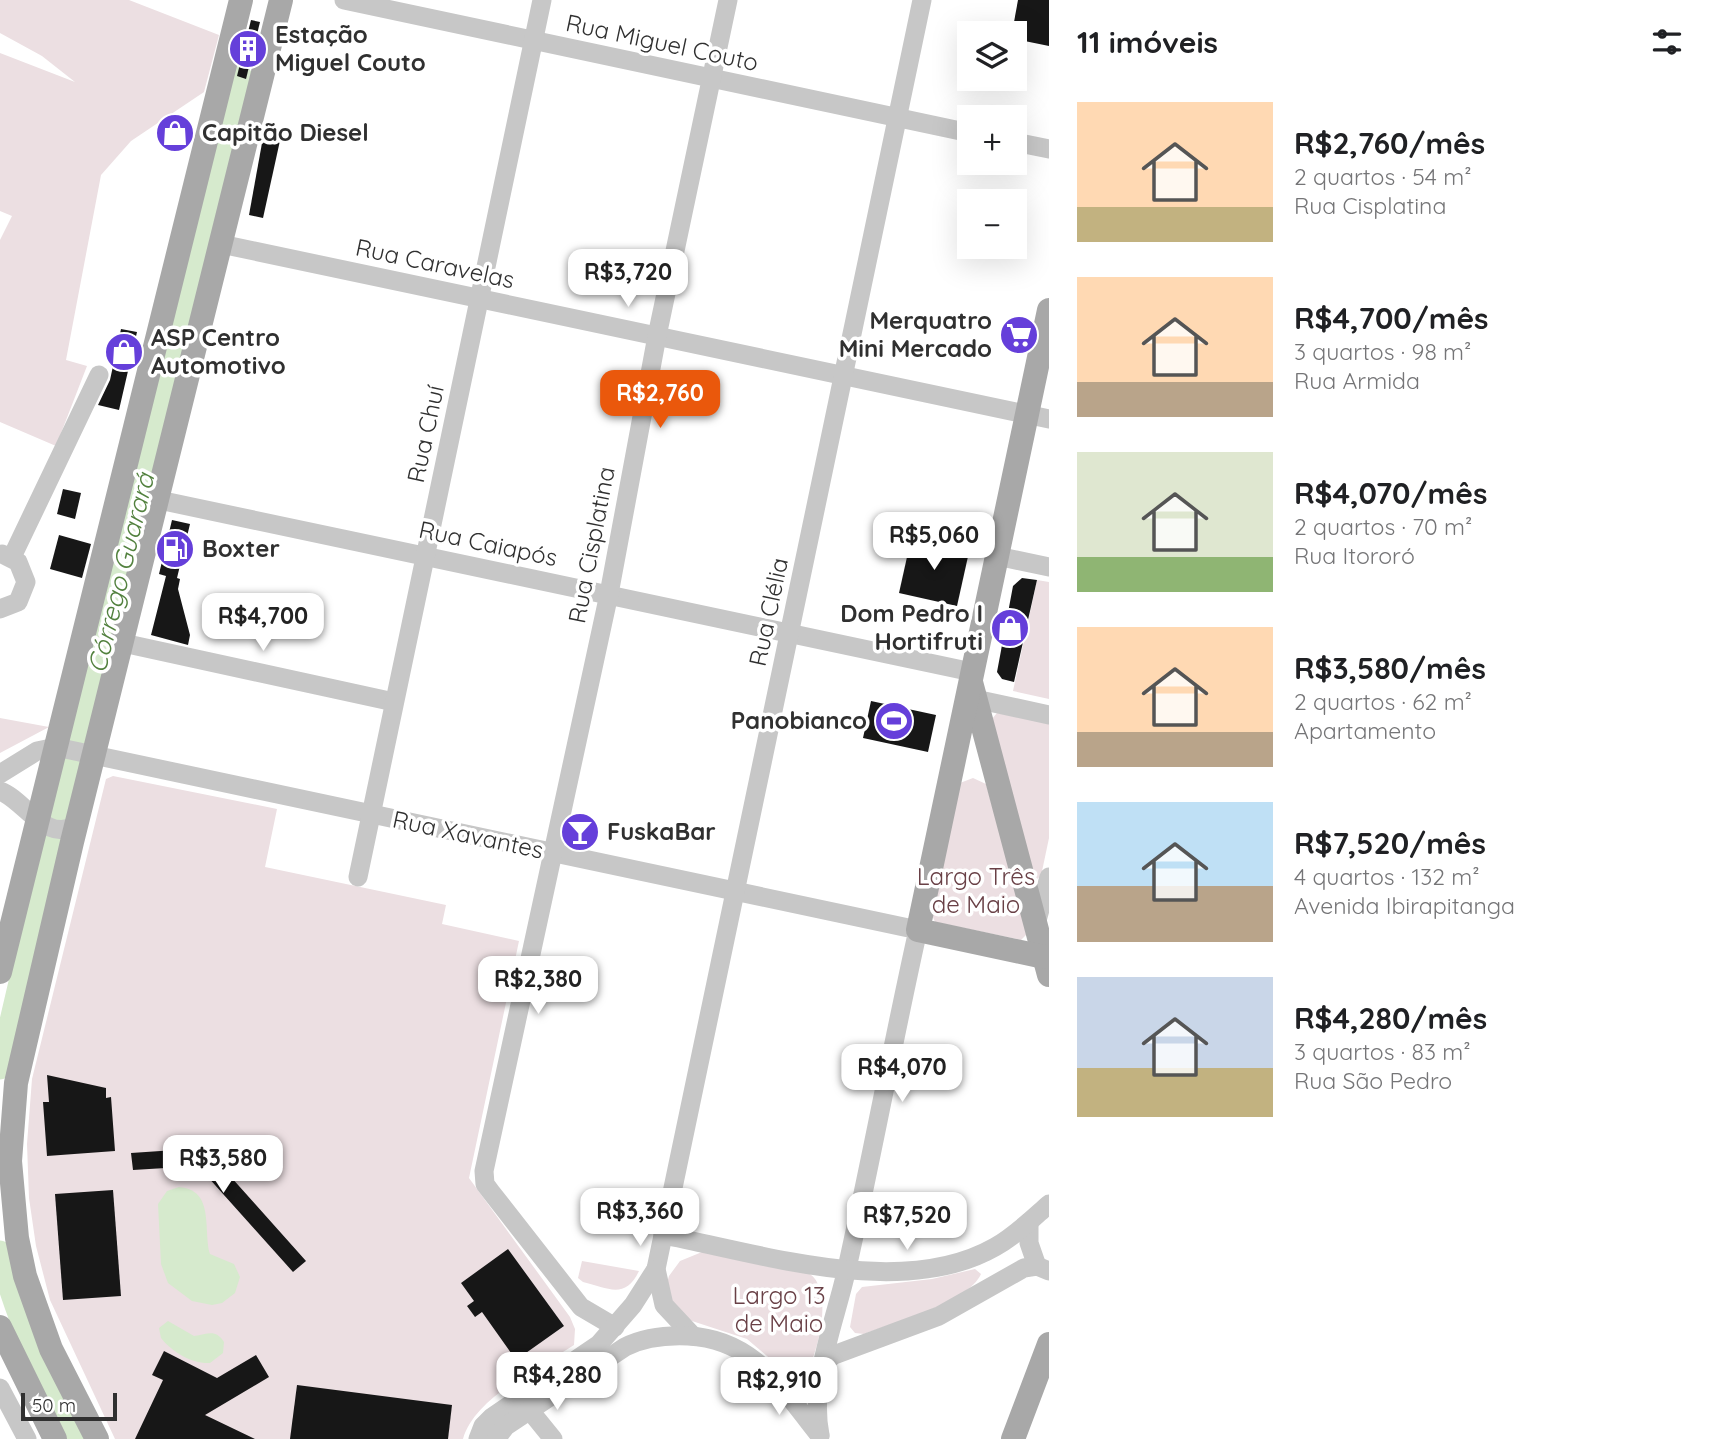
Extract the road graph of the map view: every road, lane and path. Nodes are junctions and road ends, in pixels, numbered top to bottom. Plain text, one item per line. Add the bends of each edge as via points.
1 (241, 0) edge
2 (281, 0) edge
3 (344, 0) edge
4 (542, 0) edge
5 (727, 0) edge
6 (922, 0) edge
7 (534, 41) junction
8 (711, 78) junction
9 (898, 117) junction
10 (957, 130) edge
11 (1027, 144) edge
12 (1049, 149) edge
13 (221, 244) junction
14 (479, 298) junction
15 (1049, 310) edge
16 (657, 336) junction
17 (99, 375) dead end
18 (843, 375) junction
19 (1038, 416) edge
20 (159, 500) junction
21 (6, 556) edge
22 (425, 556) junction
23 (997, 556) junction
24 (1049, 567) edge
25 (609, 594) junction
26 (0, 609) edge
27 (789, 633) junction
28 (123, 643) junction
29 (971, 688) junction
30 (394, 702) junction
31 (1049, 715) edge
32 (75, 751) junction
33 (26, 757) junction
34 (0, 774) edge
35 (997, 778) junction
36 (949, 779) junction
37 (7, 795) edge
38 (371, 814) junction
39 (55, 825) junction
40 (553, 853) junction
41 (358, 877) dead end
42 (1049, 877) edge
43 (735, 891) junction
44 (1036, 924) junction
45 (918, 930) junction
46 (1047, 963) edge
47 (0, 972) edge
48 (1049, 1204) edge
49 (1029, 1222) junction
50 (663, 1234) junction
51 (969, 1259) junction
52 (1043, 1268) edge
53 (656, 1269) junction
54 (847, 1270) junction
55 (978, 1296) junction
56 (615, 1327) junction
57 (0, 1331) edge
58 (694, 1336) junction
59 (1049, 1344) edge
60 (824, 1362) junction
61 (769, 1374) junction
62 (0, 1388) edge
63 (525, 1404) junction
64 (821, 1437) edge
65 (27, 1439) edge
66 (55, 1439) edge
67 (97, 1439) edge
68 (478, 1439) edge
69 (496, 1439) edge
70 (553, 1439) edge
71 (1013, 1439) edge

1 - 32 main road
2 - 13 main road
3 - 7 street, Rua Miguel Couto
4 - 7 street, Rua Chuí
5 - 8 street, Rua Cisplatina
6 - 9 street, Rua Clélia
7 - 8 street, Rua Miguel Couto
7 - 14 street, Rua Chuí
8 - 9 street, Rua Miguel Couto
8 - 16 street, Rua Cisplatina
9 - 10 street, Rua Miguel Couto
9 - 18 street, Rua Clélia
11 - 12 street
13 - 14 street, Rua Caravelas
13 - 20 main road
14 - 16 street, Rua Caravelas
14 - 22 street, Rua Chuí
15 - 19 main road
16 - 18 street, Rua Caravelas
16 - 25 street, Rua Cisplatina
17 - 21 street via 65,451
18 - 19 street, Rua Caravelas
18 - 27 street, Rua Clélia
19 - 23 main road
20 - 22 street, Rua Caiapós
20 - 28 main road
21 - 26 street via 23,568 26,589 18,602
22 - 25 street, Rua Caiapós
22 - 30 street, Rua Chuí
23 - 24 street
23 - 29 main road
25 - 27 street, Rua Caiapós
25 - 40 street, Rua Cisplatina
27 - 29 street, Rua Caiapós
27 - 43 street, Rua Clélia
28 - 30 street
28 - 32 main road
29 - 31 street, Rua Caiapós
29 - 35 main road
29 - 36 main road
30 - 38 street, Rua Chuí
32 - 33 street
32 - 38 street, Rua Xavantes
32 - 39 main road
32 - 39 main road
33 - 34 street
33 - 37 street
35 - 36 main road via 968,771
35 - 44 main road
36 - 45 main road
37 - 39 street
38 - 40 street, Rua Xavantes
38 - 41 street, Rua Chuí
39 - 47 main road
39 - 67 main road via 10,1161 17,1238 37,1313
40 - 43 street, Rua Xavantes
40 - 56 street, Rua Cisplatina via 484,1178 581,1307
42 - 44 street
43 - 45 street, Rua Xavantes
43 - 50 street, Rua Clélia
44 - 46 main road
45 - 46 main road, Rua Xavantes
45 - 54 street
48 - 49 street
49 - 51 street via 996,1247
49 - 52 street via 1029,1243
50 - 53 street
50 - 54 street
51 - 54 street via 892,1274
51 - 55 street via 986,1270
52 - 55 street via 1024,1268
53 - 56 street
53 - 58 street via 664,1305
54 - 60 street
55 - 60 street
56 - 63 street
57 - 66 main road
58 - 61 street via 740,1348
58 - 63 street via 656,1336 634,1342
59 - 71 main road
60 - 61 street via 799,1380
60 - 64 street via 817,1415
61 - 64 street
62 - 65 street
63 - 68 street via 486,1421
63 - 69 street
63 - 70 street

